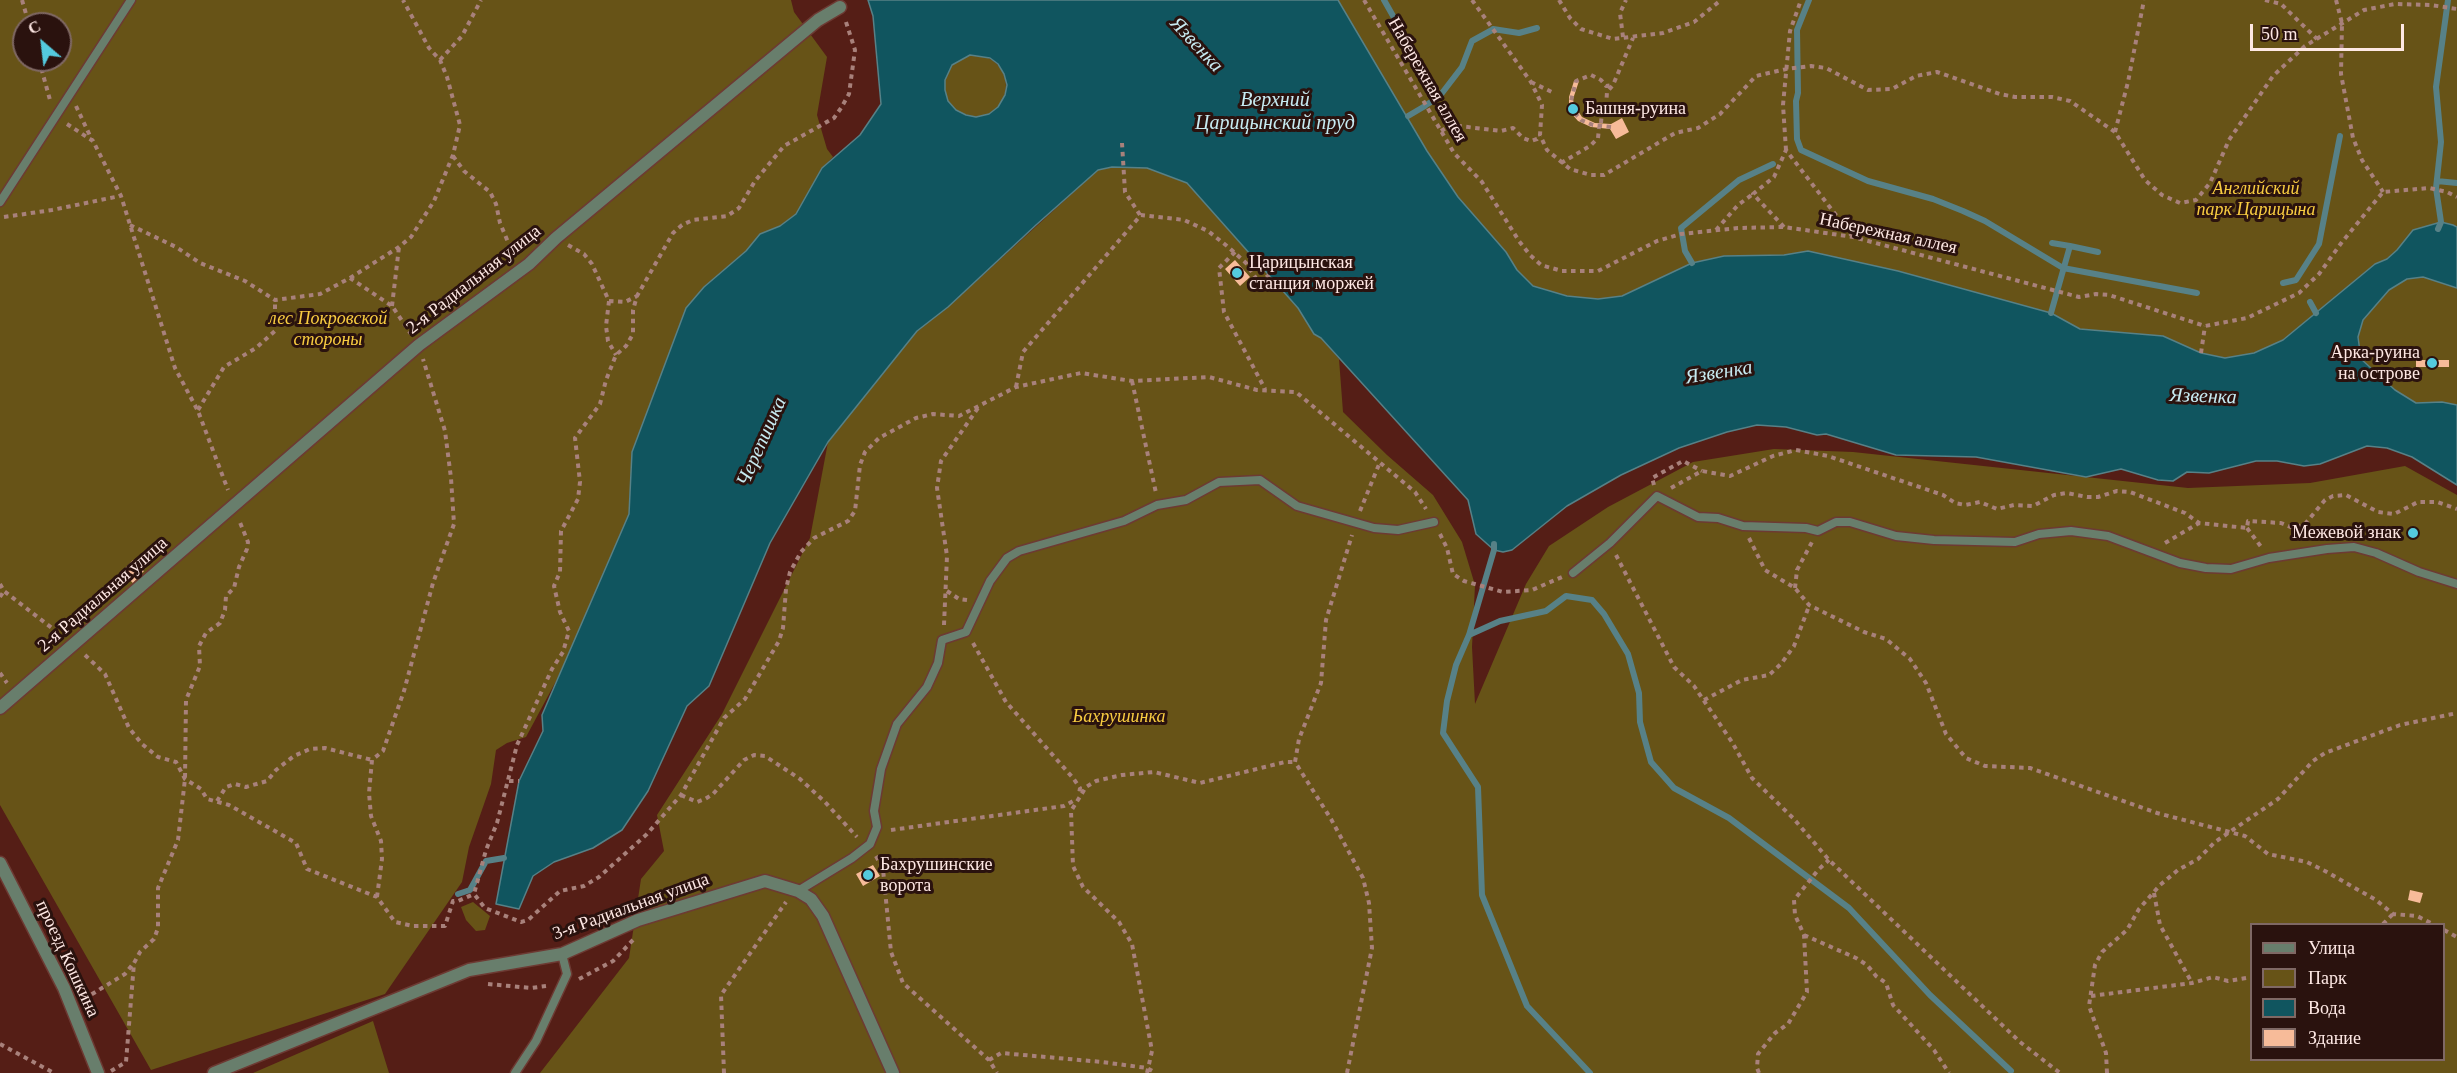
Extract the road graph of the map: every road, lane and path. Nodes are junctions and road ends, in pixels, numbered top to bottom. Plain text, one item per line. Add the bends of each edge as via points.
1 (131, 0) edge
2 (403, 0) edge
3 (481, 0) edge
4 (1364, 0) edge
5 (1472, 0) edge
6 (1559, 0) edge
7 (1626, 0) edge
8 (1721, 0) edge
9 (1801, 0) edge
10 (2144, 0) edge
11 (2265, 0) edge
12 (2336, 0) edge
13 (840, 7) joint
14 (2456, 9) edge
15 (2342, 23) junction
16 (1623, 37) junction
17 (1633, 38) junction
18 (2317, 39) junction
19 (440, 60) junction
20 (1786, 69) junction
21 (42, 72) edge
22 (1531, 82) junction
23 (1613, 85) junction
24 (1554, 93) dead end
25 (71, 95) junction
26 (55, 117) junction
27 (1611, 127) dead end
28 (1441, 131) junction
29 (2115, 132) junction
30 (1540, 135) junction
31 (93, 141) junction
32 (1122, 143) dead end
33 (1786, 150) junction
34 (453, 155) junction
35 (1560, 163) junction
36 (2383, 192) junction
37 (1753, 194) junction
38 (121, 196) junction
39 (2457, 197) edge
40 (0, 202) edge
41 (1141, 215) junction
42 (0, 217) edge
43 (129, 225) junction
44 (1784, 227) junction
45 (1716, 230) junction
46 (1853, 237) junction
47 (556, 238) junction
48 (399, 248) junction
49 (1235, 252) junction
50 (529, 264) junction
51 (1269, 274) dead end
52 (350, 278) junction
53 (637, 296) junction
54 (275, 300) junction
55 (609, 301) junction
56 (392, 306) junction
57 (2205, 326) junction
58 (419, 345) junction
59 (2201, 353) dead end
60 (616, 355) junction
61 (1132, 381) junction
62 (1016, 387) junction
63 (1265, 390) dead end
64 (979, 408) junction
65 (198, 411) junction
66 (1380, 462) junction
67 (1702, 471) junction
68 (1657, 496) junction
69 (234, 506) junction
70 (1157, 506) junction
71 (2457, 509) edge
72 (1434, 522) junction
73 (1355, 523) junction
74 (2199, 523) junction
75 (1743, 526) junction
76 (2247, 528) junction
77 (1610, 543) junction
78 (1811, 543) dead end
79 (2151, 551) junction
80 (2269, 558) junction
81 (1573, 573) joint
82 (0, 584) edge
83 (2457, 584) edge
84 (1795, 588) junction
85 (947, 590) junction
86 (2, 591) edge
87 (0, 597) edge
88 (981, 601) junction
89 (1809, 605) junction
90 (966, 632) junction
91 (942, 640) junction
92 (72, 644) junction
93 (1704, 700) junction
94 (0, 708) edge
95 (2457, 713) edge
96 (372, 760) junction
97 (1295, 762) junction
98 (185, 779) junction
99 (519, 781) dead end
100 (509, 782) junction
101 (681, 795) junction
102 (1078, 798) junction
103 (217, 801) junction
104 (2231, 832) junction
105 (870, 844) junction
106 (1829, 860) junction
107 (0, 863) edge
108 (2153, 892) junction
109 (474, 894) junction
110 (794, 894) junction
111 (377, 897) junction
112 (2393, 914) junction
113 (2384, 923) edge
114 (2431, 923) edge
115 (1804, 935) junction
116 (635, 939) dead end
117 (562, 954) junction
118 (134, 963) junction
119 (2250, 977) edge
120 (2192, 983) junction
121 (482, 984) dead end
122 (562, 984) junction
123 (2091, 996) junction
124 (71, 1007) junction
125 (0, 1044) edge
126 (989, 1060) junction
127 (1147, 1071) edge
128 (54, 1073) edge
129 (98, 1073) edge
130 (107, 1073) edge
131 (214, 1073) edge
132 (515, 1073) edge
133 (724, 1073) edge
134 (893, 1073) edge
135 (998, 1073) edge
136 (1156, 1073) edge
137 (1347, 1073) edge
138 (1759, 1073) edge
139 (1949, 1073) edge
140 (2060, 1073) edge
141 (2107, 1073) edge

1 - 25 lane
2 - 19 path via 429,48
3 - 19 path via 462,36
4 - 28 path, Набережная аллея
5 - 22 path
6 - 16 path via 1581,29 1613,39
7 - 16 path via 1620,13
8 - 17 path via 1694,22
9 - 20 path via 1790,31
10 - 29 path
11 - 18 path via 2281,3
12 - 15 path
13 - 47 street, 2-я Радиальная улица via 818,20
13 - 53 path via 855,50 849,94 834,118 784,146 739,208 726,216 693,220 673,233
14 - 15 path via 2395,4 2364,10
15 - 18 path
15 - 36 path via 2341,74 2353,138
16 - 17 path
17 - 23 path
18 - 29 path via 2273,76 2229,140 2210,183 2196,200 2180,203 2162,195 2145,180
19 - 34 path via 460,124
20 - 29 path via 1826,68 1868,90 1892,89 1916,76 1936,72 2000,94 2070,101
20 - 33 path
20 - 35 path via 1756,76 1720,114 1698,128 1675,134 1604,176
21 - 26 path
22 - 24 path
22 - 30 path via 1542,105
23 - 27 path via 1606,86 1591,75 1585,77 1576,81 1571,101 1581,120
23 - 35 path via 1607,92 1598,138
25 - 26 lane
25 - 31 path
26 - 31 path
26 - 40 lane
28 - 30 path via 1451,125 1501,131 1513,128 1531,141
28 - 45 path, Набережная аллея via 1454,153 1482,182 1519,241 1541,265 1562,271 1598,271 1657,241
30 - 35 path via 1547,150
31 - 38 path
32 - 41 path via 1125,192
33 - 37 path via 1774,177
33 - 46 path
34 - 48 path via 434,201 411,237
34 - 50 path via 464,171 490,192 508,242
36 - 39 path via 2430,188
36 - 57 path, Набережная аллея via 2300,293 2247,318
37 - 44 path
37 - 45 path
38 - 42 path
38 - 43 path
41 - 49 path via 1184,220 1208,231
41 - 62 path via 1023,352
43 - 54 path via 200,263 245,281
43 - 65 path via 175,368
44 - 45 path, Набережная аллея
44 - 46 path, Набережная аллея
46 - 57 path, Набережная аллея via 2079,297 2109,295
47 - 50 street, 2-я Радиальная улица
47 - 55 path via 584,254
48 - 52 path
48 - 56 path
49 - 51 path via 1259,283
49 - 63 path via 1219,268 1224,312
50 - 58 street, 2-я Радиальная улица
52 - 54 path via 320,294
52 - 56 path
53 - 55 path via 625,302
53 - 60 path via 633,334
54 - 65 path via 275,331 224,367
55 - 60 path via 606,326
56 - 58 path
57 - 59 path
58 - 69 street, 2-я Радиальная улица
58 - 96 path via 445,431 454,524 397,711 383,751
60 - 100 path via 600,404 575,438 578,499 561,531 560,572 554,586 569,631 563,652 517,745
61 - 62 path via 1081,374
61 - 66 path via 1209,377 1257,390 1296,392
61 - 70 path
62 - 64 path
64 - 85 path via 941,461 937,488 947,556
64 - 101 path via 959,416 933,414 916,418 879,438 865,452 855,511 848,521 814,538 801,552 786,589 779,641 745,699 724,718
65 - 69 path
66 - 72 path via 1415,492
66 - 73 path
67 - 68 path
67 - 68 path via 1683,461 1660,472 1652,478
67 - 74 path via 1730,476 1796,450 1828,456 1965,505 1980,502 1997,509 2033,506 2055,495 2098,497 2117,491 2130,492 2185,513
68 - 75 lane via 1698,517
68 - 77 lane
69 - 92 street, 2-я Радиальная улица
69 - 98 path via 247,549 234,588 226,596 220,623 206,633 199,646 200,666 186,700
70 - 73 lane via 1186,500 1219,482 1260,480 1297,506
70 - 88 lane via 1125,521 1019,551 995,572
71 - 76 path via 2438,502 2418,502 2394,514 2378,512 2346,495 2333,496 2306,524 2293,528 2281,523 2248,521
72 - 73 lane via 1398,530
72 - 81 path via 1454,573 1464,581 1503,592 1532,591
73 - 97 path via 1326,620 1321,683 1299,740
74 - 76 path
74 - 79 path
75 - 79 lane via 1818,531 1836,522 1850,522 1896,536 2015,542 2039,534 2071,531 2108,536
75 - 84 path via 1765,570
76 - 80 path
77 - 81 lane
77 - 93 path via 1674,667
78 - 84 path via 1797,570
79 - 80 lane via 2206,568 2231,569
80 - 83 lane via 2354,547
82 - 86 path
84 - 89 path
85 - 88 path via 959,599
85 - 91 path
86 - 87 path
86 - 92 path
88 - 90 lane
89 - 93 path via 1794,646 1769,675 1742,680
89 - 104 path via 1886,639 1910,659 1926,683 1946,734 1966,758 1986,766 2031,768 2157,813
90 - 91 lane
90 - 102 path via 1006,702 1080,788
91 - 105 lane via 938,663 927,687 897,724 888,746 874,811 877,827
92 - 94 street, 2-я Радиальная улица
92 - 98 path via 105,674 129,728 142,744 158,757 176,762
93 - 106 path via 1752,778
95 - 104 path via 2400,725 2325,753 2278,799
96 - 103 path via 325,748 310,749 285,763 267,781 226,787
96 - 111 path via 371,816 381,841 382,859
97 - 102 path via 1200,783 1154,772 1122,775 1096,781
97 - 137 path via 1363,878 1368,903 1372,948
98 - 103 path via 201,789 207,799
98 - 118 path via 178,840 158,888 158,928
99 - 100 path
100 - 109 path
101 - 105 path via 697,802 705,799 744,760 754,755 765,756 800,779 854,836
101 - 109 path via 647,834 599,877 560,891 535,915 521,922 485,909
102 - 105 path via 1064,806 887,830
102 - 127 path via 1071,811 1073,866 1083,887 1119,922 1132,944 1152,1051
103 - 111 path via 296,843 308,869
104 - 108 path
104 - 112 path via 2244,836 2268,855 2307,862 2325,871
105 - 110 lane
105 - 126 path via 883,869 891,952 903,983
106 - 115 path via 1794,900 1795,915
106 - 140 path via 2020,1042
107 - 124 street, проезд Кошкина
108 - 120 path via 2160,925
108 - 123 path via 2127,930 2102,952 2095,965
109 - 111 path via 453,901 445,926 395,922
110 - 117 street, 3-я Радиальная улица via 765,881 745,886 638,920
110 - 133 path via 721,995
110 - 134 street, 3-я Радиальная улица via 811,899 823,916
112 - 113 path
112 - 114 path via 2417,916
115 - 138 path via 1807,992 1788,1024 1758,1054
115 - 139 path via 1868,965 1886,983 1893,1005 1934,1050
116 - 122 path via 613,961
117 - 122 lane via 567,974
117 - 131 street, 3-я Радиальная улица via 469,970
118 - 124 path via 125,974
118 - 130 path via 126,1062
119 - 120 path via 2228,981 2213,976
120 - 123 path
121 - 122 path via 531,988
122 - 132 lane via 536,1041
123 - 141 path via 2090,1006 2106,1053
124 - 129 street, проезд Кошкина
125 - 128 path
126 - 127 path via 1001,1053
126 - 135 path
127 - 136 path

